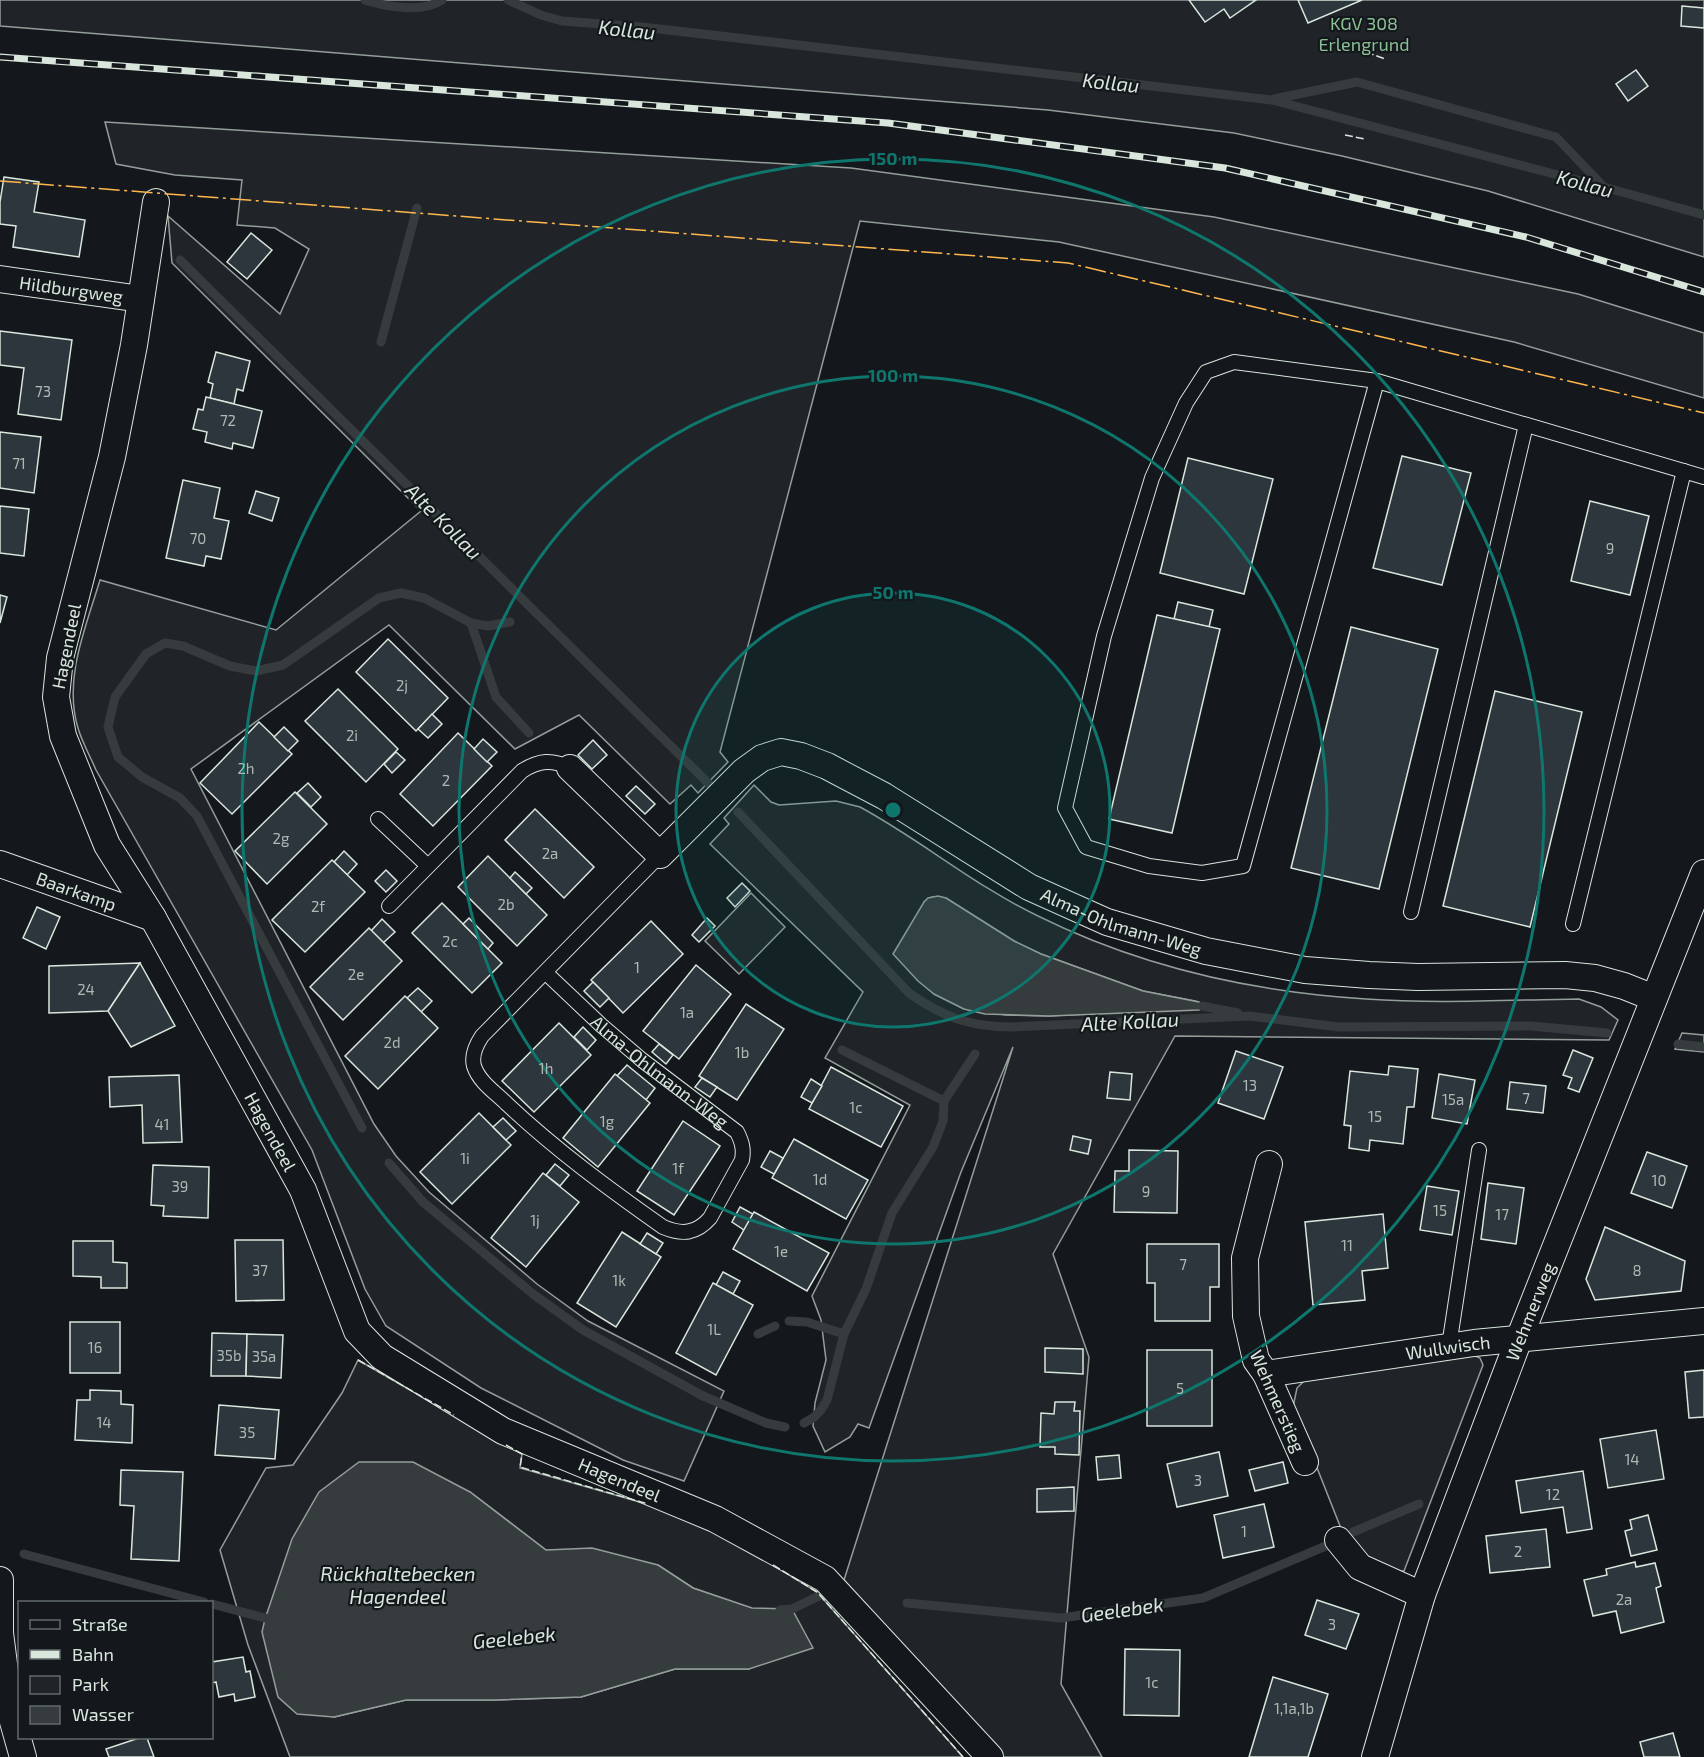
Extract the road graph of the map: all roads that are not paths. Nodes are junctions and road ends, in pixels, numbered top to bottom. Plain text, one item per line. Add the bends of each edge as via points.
1 (156, 202) dead end
2 (0, 279) edge
3 (141, 299) junction
4 (1377, 381) junction
5 (1527, 426) junction
6 (1684, 471) junction
7 (1704, 477) edge
8 (570, 768) joint
9 (378, 819) dead end
10 (660, 855) junction
11 (0, 864) edge
12 (428, 866) junction
13 (1704, 873) edge
14 (389, 906) dead end
15 (1411, 912) dead end
16 (153, 918) junction
17 (1573, 924) dead end
18 (545, 972) junction
19 (1654, 998) junction
20 (1479, 1149) dead end
21 (1269, 1164) dead end
22 (1704, 1322) edge
23 (1519, 1339) junction
24 (1449, 1346) junction
25 (1266, 1374) junction
26 (1305, 1462) dead end
27 (1338, 1540) dead end
28 (0, 1580) edge
29 (1422, 1595) junction
30 (23, 1757) edge
31 (990, 1757) edge
32 (1375, 1757) edge

1 - 3 street, Hagendeel
2 - 3 street, Hildburgweg
3 - 16 street, Hagendeel via 112,458 60,658 56,697 63,736 107,845
4 - 4 lane via 1243,867 1202,873 1149,866 1086,847 1065,808 1070,785 1104,636 1152,478 1186,403 1206,372 1234,362
4 - 5 lane
5 - 6 lane
5 - 15 lane
6 - 7 lane
6 - 17 lane
8 - 10 street
8 - 12 lane via 558,762 533,764
9 - 12 lane
10 - 18 lane, Alma-Ohlmann-Weg
10 - 19 street, Alma-Ohlmann-Weg via 744,771 762,758 781,752 827,766 884,796 1029,887 1107,922 1206,951 1305,970 1369,975 1595,978
11 - 16 street, Baarkamp
12 - 14 lane
13 - 19 street, Wehmerweg
16 - 31 street, Hagendeel via 303,1190 357,1331 382,1357 504,1431 715,1519 825,1579
18 - 18 lane, Alma-Ohlmann-Weg via 482,1036 474,1050 474,1065 481,1079 597,1181 663,1227 686,1233 703,1226 742,1160 744,1151 737,1132 642,1060
19 - 23 street, Wehmerweg
20 - 24 lane
21 - 25 street, Wehmerstieg via 1245,1258 1246,1316 1256,1360
22 - 23 street, Wullwisch
23 - 24 street, Wullwisch
23 - 29 street, Wehmerweg
24 - 25 street, Wullwisch
25 - 26 street, Wehmerstieg
27 - 29 street via 1360,1567
28 - 30 street via 0,1633 10,1712
29 - 32 street, Wehmerweg

